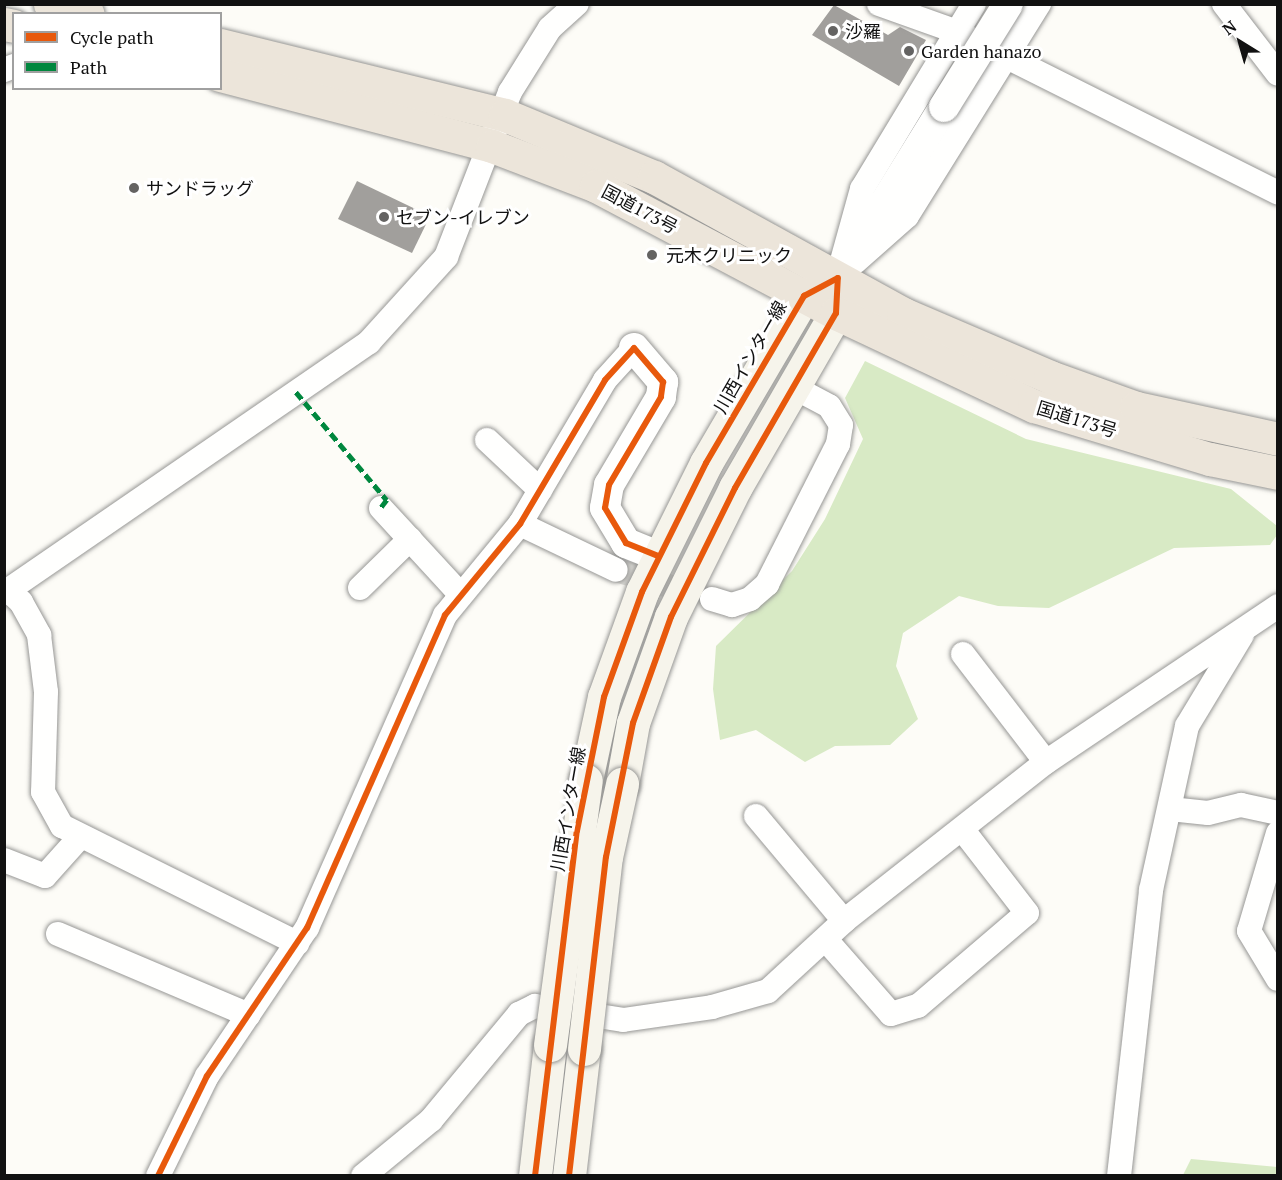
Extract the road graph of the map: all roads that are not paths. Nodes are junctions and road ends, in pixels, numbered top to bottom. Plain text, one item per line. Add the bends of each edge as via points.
1 (577, 4) edge
2 (879, 4) edge
3 (974, 4) edge
4 (1008, 4) edge
5 (1039, 4) edge
6 (1224, 4) edge
7 (955, 31) junction
8 (222, 45) edge
9 (1004, 60) junction
10 (1278, 74) edge
11 (222, 76) edge
12 (505, 115) junction
13 (492, 146) junction
14 (1278, 193) edge
15 (838, 278) junction
16 (804, 296) junction
17 (836, 313) junction
18 (634, 348) joint
19 (794, 387) junction
20 (1278, 439) edge
21 (487, 440) dead end
22 (1278, 472) edge
23 (540, 490) junction
24 (381, 508) dead end
25 (520, 524) junction
26 (410, 539) junction
27 (659, 556) junction
28 (616, 570) tunnel mouth
29 (360, 588) dead end
30 (6, 592) edge
31 (461, 595) junction
32 (712, 599) tunnel mouth
33 (1278, 606) edge
34 (1243, 633) junction
35 (963, 654) dead end
36 (1046, 762) junction
37 (1170, 809) junction
38 (1278, 813) edge
39 (756, 816) dead end
40 (962, 829) junction
41 (1278, 833) edge
42 (80, 837) junction
43 (4, 860) edge
44 (843, 921) junction
45 (58, 934) dead end
46 (827, 941) junction
47 (297, 943) junction
48 (1278, 979) edge
49 (249, 1015) junction
50 (158, 1176) edge
51 (363, 1176) edge
52 (536, 1176) edge
53 (569, 1176) edge
54 (1119, 1176) edge

1 - 12 street via 550,28 510,92
2 - 7 street
3 - 7 street
4 - 15 street, bridge
5 - 9 street
6 - 10 street
7 - 9 street
7 - 15 street via 862,189
8 - 12 highway, 国道173号
9 - 14 street
9 - 15 street via 907,216
11 - 13 highway, 国道173号
12 - 13 street
12 - 15 highway, 国道173号 via 654,177
13 - 16 highway, 国道173号 via 596,186
13 - 30 street via 446,257 369,342
15 - 16 main road, 川西インター線
15 - 17 main road
15 - 20 highway, 国道173号 via 903,314 1136,408
16 - 17 highway, 国道173号
16 - 27 main road, 川西インター線 via 706,463
17 - 19 main road
17 - 22 highway, 国道173号 via 1034,406 1210,459
18 - 23 street via 604,380
18 - 27 street via 663,382 661,397 609,485 605,508 626,543
19 - 32 street via 829,406 841,425 838,444 767,584 750,599 732,605
19 - 53 main road, bridge via 671,617 633,723 606,857
21 - 23 street
23 - 25 street
24 - 26 street
25 - 28 street
25 - 31 street
26 - 29 street
26 - 31 street
27 - 52 main road, 川西インター線, bridge via 604,698 586,780
30 - 42 street via 21,602 39,635 46,692 43,792 62,826
31 - 47 street via 445,615
33 - 34 street
34 - 36 street
34 - 37 street via 1186,726
35 - 36 street
36 - 40 street
37 - 38 street via 1208,813 1241,805
37 - 54 street via 1151,890
39 - 44 street
40 - 44 street
40 - 46 street via 1028,913 918,1006 891,1014
41 - 48 street via 1249,931
42 - 43 street via 45,876
42 - 47 street
44 - 46 street
45 - 49 street
46 - 51 street via 768,991 712,1007 623,1020 535,1006 527,1010 431,1120
47 - 49 street
49 - 50 street via 207,1076

